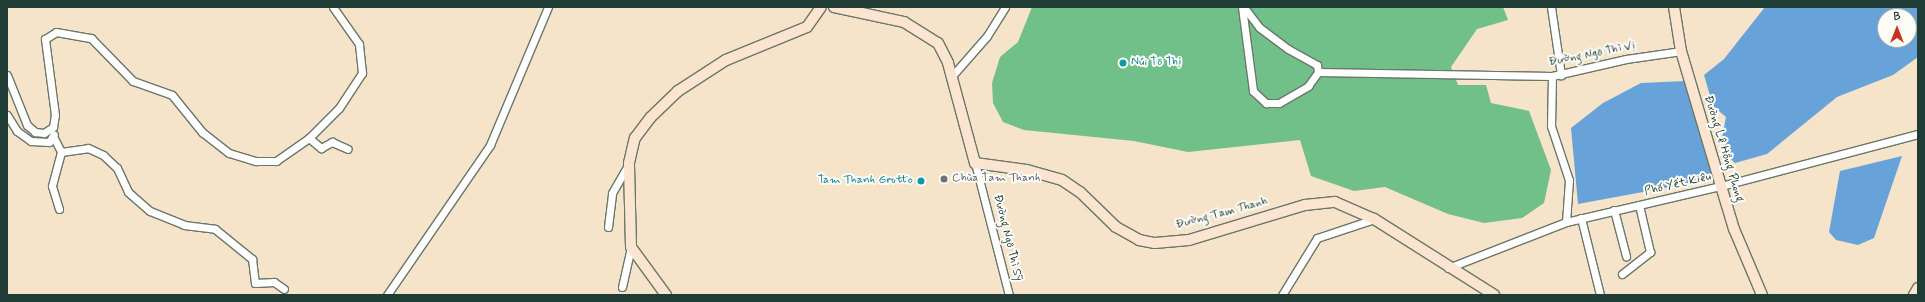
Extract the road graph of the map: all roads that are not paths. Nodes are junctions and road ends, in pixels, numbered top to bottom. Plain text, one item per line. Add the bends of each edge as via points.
1 (333, 7) edge
2 (548, 7) edge
3 (821, 7) edge
4 (834, 7) edge
5 (1005, 7) edge
6 (1243, 7) edge
7 (1551, 7) edge
8 (1674, 7) edge
9 (1681, 51) junction
10 (1318, 72) junction
11 (7, 75) edge
12 (1561, 75) junction
13 (952, 76) junction
14 (1552, 76) junction
15 (7, 115) edge
16 (53, 127) junction
17 (1918, 134) edge
18 (54, 138) junction
19 (308, 138) junction
20 (348, 149) dead end
21 (61, 152) junction
22 (629, 163) junction
23 (975, 163) junction
24 (1721, 186) junction
25 (1639, 205) junction
26 (59, 210) dead end
27 (1614, 210) junction
28 (1581, 218) junction
29 (1374, 219) junction
30 (1566, 222) junction
31 (608, 227) dead end
32 (631, 247) junction
33 (1626, 256) dead end
34 (1447, 268) junction
35 (1622, 274) dead end
36 (622, 287) dead end
37 (1918, 288) edge
38 (284, 289) dead end
39 (387, 295) edge
40 (666, 295) edge
41 (1009, 295) edge
42 (1282, 295) edge
43 (1494, 295) edge
44 (1600, 295) edge
45 (1762, 295) edge
46 (1914, 295) edge

1 - 19 street via 359,44 362,73 344,103
2 - 39 street via 490,145
3 - 22 street via 800,31 726,60 678,91 644,125 630,150
4 - 13 street via 890,18 918,28 938,43
5 - 13 street via 987,36
6 - 10 street via 1259,26 1317,65
6 - 10 street via 1250,83 1261,100 1279,103 1308,86
7 - 12 street
8 - 9 street, Đường Lê Hồng Phong
9 - 12 street, Đường Ngô Thì Vị via 1626,59
9 - 24 street, Đường Lê Hồng Phong
10 - 14 street, Đường Ngô Thì Vị
11 - 16 street via 30,129 44,134
12 - 14 street, Đường Ngô Thì Vị
13 - 23 street
14 - 30 street via 1551,126 1569,180
15 - 18 street via 17,131 31,141 44,144
16 - 18 street
16 - 19 street via 55,115 45,39 49,34 67,32 91,38 133,81 172,95 202,132 229,153 256,161 276,161
17 - 24 street, Phố Yết Kiêu
18 - 21 street
19 - 20 street via 321,148 332,142
21 - 26 street via 52,186
21 - 38 street via 88,148 103,155 117,168 128,192 150,210 176,223 222,233 252,259 255,283 274,282
22 - 31 street via 612,193
22 - 32 street
23 - 29 street, Đường Tam Thanh via 1027,170 1062,180 1074,186 1116,227 1155,243 1189,240 1317,202 1335,202
23 - 41 street, Đường Ngô Thì Sỹ
24 - 25 street, Phố Yết Kiêu
24 - 45 street, Đường Lê Hồng Phong via 1734,229
25 - 27 street, Phố Yết Kiêu
25 - 35 street via 1650,252
27 - 28 street, Phố Yết Kiêu
27 - 33 street
28 - 30 street, Phố Yết Kiêu
28 - 44 street
29 - 34 street, Đường Tam Thanh
29 - 42 street via 1317,238
30 - 34 street, Phố Yết Kiêu
32 - 36 street
32 - 40 street
34 - 43 street, Đường Tam Thanh
37 - 46 street

